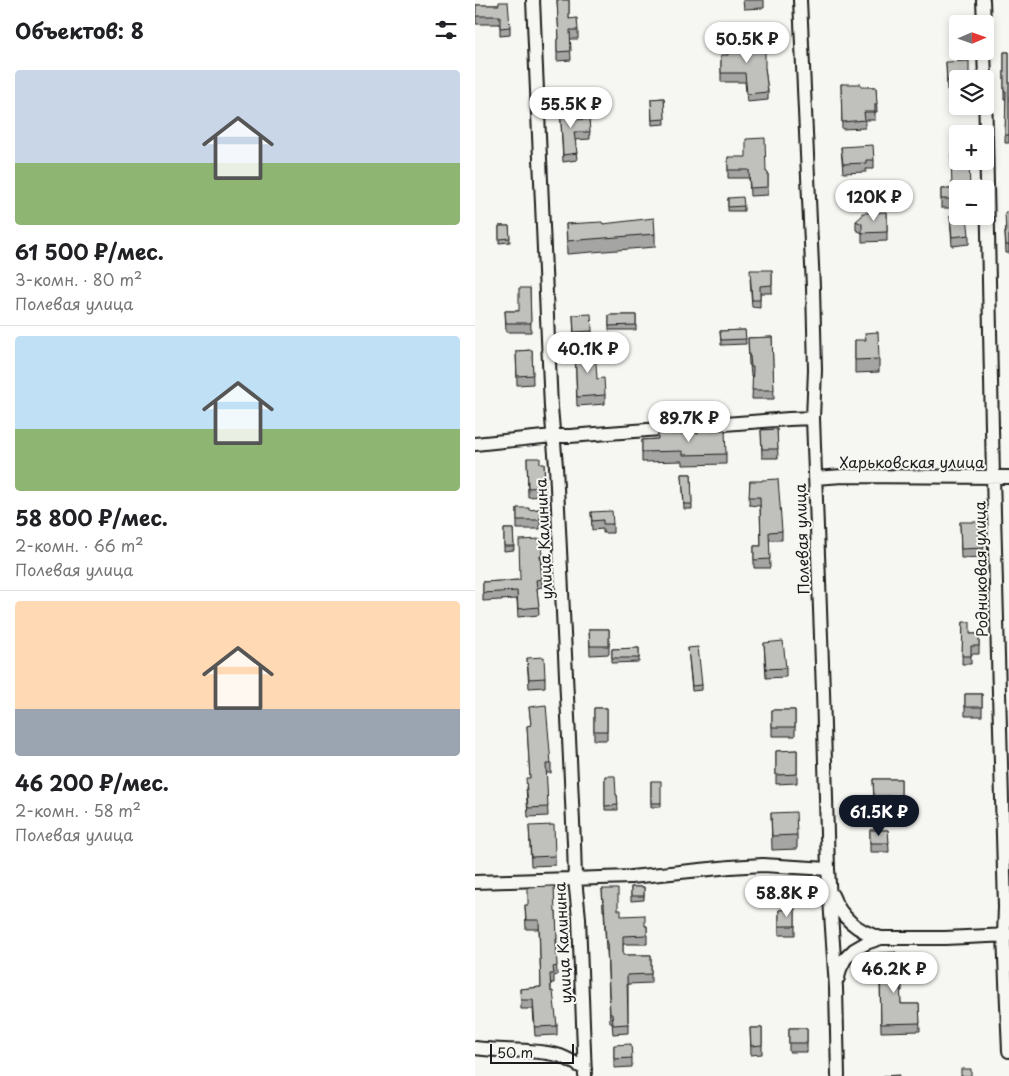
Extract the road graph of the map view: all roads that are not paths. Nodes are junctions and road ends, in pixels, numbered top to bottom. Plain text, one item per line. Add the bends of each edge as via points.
1 (533, 0) edge
2 (800, 0) edge
3 (983, 0) edge
4 (984, 15) edge
5 (986, 115) edge
6 (813, 418) junction
7 (553, 436) junction
8 (475, 444) edge
9 (993, 477) junction
10 (1009, 477) edge
11 (815, 478) junction
12 (828, 868) junction
13 (575, 879) junction
14 (475, 882) edge
15 (829, 889) junction
16 (1006, 935) edge
17 (881, 938) junction
18 (836, 988) junction
19 (475, 1048) edge
20 (1009, 1050) edge
21 (585, 1072) edge
22 (838, 1076) edge

1 - 7 street, улица Калинина
2 - 6 street, Полевая улица via 813,287
3 - 4 street
5 - 9 street, Родниковая улица
6 - 7 street
6 - 11 street, Полевая улица
7 - 8 street
7 - 13 street, улица Калинина
9 - 10 street, Харьковская улица
9 - 11 street, Харьковская улица
9 - 16 street, Родниковая улица
11 - 12 street, Полевая улица
12 - 13 street via 763,865
12 - 15 street, Полевая улица
13 - 14 street
13 - 21 street, улица Калинина
15 - 17 street via 847,919 859,929
15 - 18 street, Полевая улица
16 - 17 street
16 - 20 street, Родниковая улица
17 - 18 street via 854,950 845,959
18 - 22 street, Полевая улица
19 - 21 street via 559,1055

